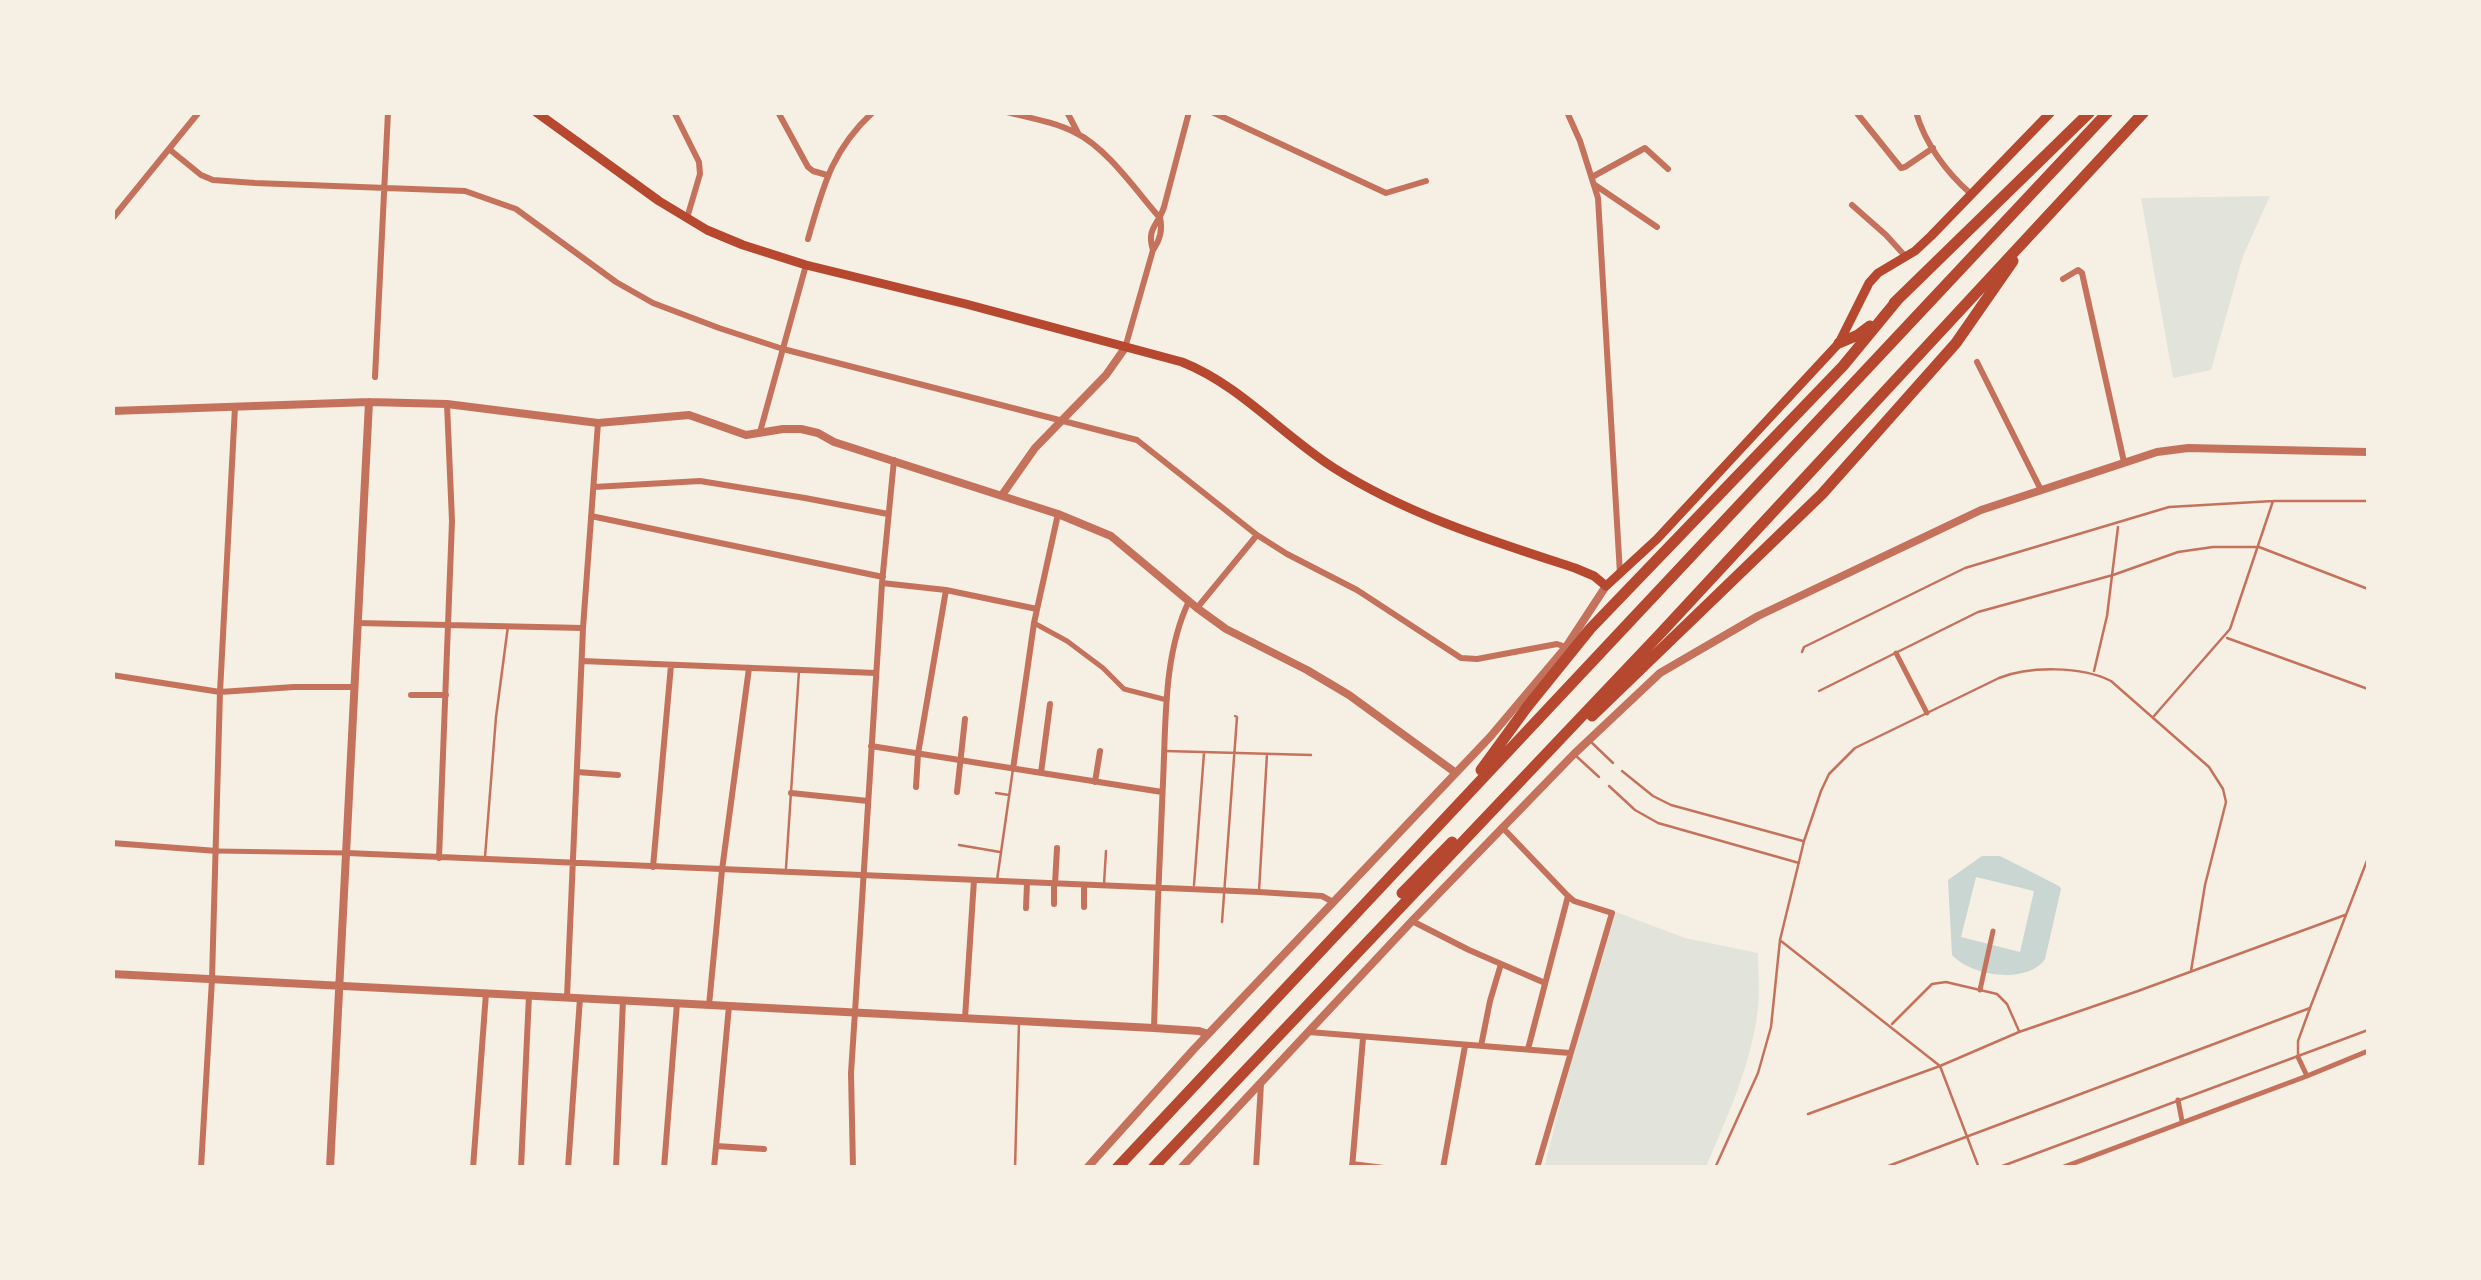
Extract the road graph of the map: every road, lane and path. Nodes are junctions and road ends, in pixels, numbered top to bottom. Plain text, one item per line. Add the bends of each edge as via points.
1 (199, 112) edge
2 (388, 112) edge
3 (536, 112) edge
4 (674, 112) edge
5 (778, 112) edge
6 (873, 112) edge
7 (1007, 112) edge
8 (1066, 112) edge
9 (1189, 112) edge
10 (1212, 112) edge
11 (1567, 112) edge
12 (1856, 112) edge
13 (1916, 112) edge
14 (2051, 112) edge
15 (2090, 112) edge
16 (2108, 112) edge
17 (2144, 112) edge
18 (1078, 133) junction
19 (1933, 148) junction
20 (169, 149) junction
21 (1668, 170) dead end
22 (826, 175) junction
23 (1426, 181) dead end
24 (1593, 181) junction
25 (384, 187) junction
26 (1970, 194) junction
27 (1852, 206) dead end
28 (112, 218) edge
29 (687, 218) junction
30 (1160, 218) junction
31 (2038, 224) junction
32 (1656, 227) dead end
33 (808, 239) dead end
34 (1906, 257) junction
35 (806, 265) junction
36 (2063, 279) dead end
37 (1899, 298) junction
38 (1839, 343) junction
39 (783, 348) junction
40 (1125, 348) junction
41 (1977, 362) dead end
42 (375, 377) dead end
43 (369, 402) junction
44 (448, 404) junction
45 (235, 407) junction
46 (112, 411) edge
47 (1061, 420) junction
48 (598, 423) junction
49 (759, 434) junction
50 (2368, 452) edge
51 (894, 460) junction
52 (2124, 462) junction
53 (594, 486) junction
54 (2042, 490) junction
55 (1002, 495) junction
56 (2273, 501) junction
57 (2368, 501) edge
58 (888, 514) junction
59 (1058, 514) junction
60 (592, 516) junction
61 (2119, 524) junction
62 (1257, 535) junction
63 (2259, 547) junction
64 (2113, 574) junction
65 (1620, 575) junction
66 (882, 580) junction
67 (1606, 586) junction
68 (2368, 589) edge
69 (946, 590) junction
70 (1188, 601) junction
71 (1198, 608) junction
72 (1037, 610) junction
73 (358, 623) junction
74 (1034, 623) junction
75 (448, 624) junction
76 (508, 625) junction
77 (584, 628) junction
78 (2226, 638) junction
79 (1566, 646) junction
80 (1802, 652) dead end
81 (1896, 653) junction
82 (582, 661) junction
83 (671, 665) junction
84 (749, 668) junction
85 (800, 670) junction
86 (876, 673) junction
87 (2094, 673) junction
88 (112, 675) edge
89 (355, 687) junction
90 (2368, 689) edge
91 (1818, 691) dead end
92 (220, 692) junction
93 (411, 695) dead end
94 (446, 696) junction
95 (1168, 700) junction
96 (1050, 704) dead end
97 (1927, 713) junction
98 (1235, 716) dead end
99 (2152, 717) junction
100 (964, 719) dead end
101 (1588, 740) junction
102 (871, 746) junction
103 (1164, 750) junction
104 (1100, 751) dead end
105 (1204, 752) junction
106 (1234, 753) junction
107 (1267, 753) junction
108 (918, 754) junction
109 (1574, 754) junction
110 (1312, 755) dead end
111 (961, 760) junction
112 (1612, 763) dead end
113 (1013, 769) junction
114 (577, 772) junction
115 (1622, 772) dead end
116 (1041, 773) junction
117 (1456, 773) junction
118 (618, 775) dead end
119 (1600, 778) dead end
120 (1096, 782) junction
121 (1608, 786) dead end
122 (916, 787) dead end
123 (957, 792) dead end
124 (1162, 792) junction
125 (791, 793) junction
126 (996, 793) dead end
127 (1009, 794) junction
128 (868, 802) junction
129 (1502, 828) junction
130 (1804, 841) junction
131 (112, 844) edge
132 (1001, 844) junction
133 (1008, 844) dead end
134 (958, 846) dead end
135 (1057, 848) dead end
136 (1106, 851) dead end
137 (217, 852) junction
138 (1000, 852) junction
139 (347, 853) junction
140 (439, 858) junction
141 (2368, 858) edge
142 (485, 859) junction
143 (1799, 862) junction
144 (573, 864) junction
145 (652, 867) junction
146 (722, 870) junction
147 (785, 873) junction
148 (863, 876) junction
149 (974, 880) junction
150 (996, 881) junction
151 (1026, 882) junction
152 (1054, 884) junction
153 (1084, 885) junction
154 (1104, 886) junction
155 (1157, 888) junction
156 (1194, 889) junction
157 (1224, 890) junction
158 (1259, 892) junction
159 (1568, 896) junction
160 (1333, 902) junction
161 (1054, 904) dead end
162 (1026, 908) dead end
163 (1084, 908) dead end
164 (2345, 915) junction
165 (1412, 921) junction
166 (1222, 922) dead end
167 (1993, 931) dead end
168 (1780, 940) junction
169 (1501, 964) junction
170 (2190, 971) junction
171 (112, 974) edge
172 (212, 979) junction
173 (1546, 984) junction
174 (340, 986) junction
175 (1980, 990) junction
176 (486, 993) junction
177 (529, 995) junction
178 (567, 997) junction
179 (580, 998) junction
180 (623, 1000) junction
181 (676, 1003) junction
182 (708, 1004) junction
183 (729, 1006) junction
184 (2310, 1008) junction
185 (854, 1012) junction
186 (965, 1018) junction
187 (1020, 1020) junction
188 (1891, 1025) junction
189 (1154, 1028) junction
190 (2368, 1030) edge
191 (1308, 1032) junction
192 (2019, 1032) junction
193 (1208, 1034) junction
194 (1363, 1038) junction
195 (1466, 1046) junction
196 (1481, 1046) junction
197 (1528, 1049) junction
198 (2368, 1051) edge
199 (1570, 1054) junction
200 (2298, 1057) junction
201 (1940, 1066) junction
202 (2307, 1076) junction
203 (1261, 1084) junction
204 (2178, 1100) junction
205 (1808, 1114) dead end
206 (2182, 1122) junction
207 (1966, 1136) junction
208 (715, 1146) junction
209 (764, 1149) dead end
210 (1352, 1166) edge
211 (201, 1168) edge
212 (330, 1168) edge
213 (473, 1168) edge
214 (521, 1168) edge
215 (568, 1168) edge
216 (616, 1168) edge
217 (664, 1168) edge
218 (714, 1168) edge
219 (853, 1168) edge
220 (1015, 1168) edge
221 (1087, 1168) edge
222 (1120, 1168) edge
223 (1145, 1168) edge
224 (1153, 1168) edge
225 (1181, 1168) edge
226 (1256, 1168) edge
227 (1384, 1168) edge
228 (1443, 1168) edge
229 (1537, 1168) edge
230 (1715, 1168) edge
231 (1883, 1168) edge
232 (1980, 1168) edge
233 (1997, 1168) edge
234 (2060, 1168) edge

1 - 20 street
2 - 25 street
3 - 29 main road
4 - 29 street via 699,162
5 - 22 street via 808,167
6 - 22 street
7 - 18 street
8 - 18 street
9 - 30 street
10 - 23 street via 1386,193
11 - 24 street
12 - 19 street via 1900,168
13 - 19 street
14 - 26 main road
15 - 37 highway
16 - 222 highway
17 - 31 highway
18 - 30 street
19 - 26 street
20 - 25 street via 213,180
20 - 28 street
21 - 24 street via 1645,148
22 - 33 street
24 - 32 street
24 - 65 street via 1602,237
25 - 39 street via 493,199 654,302
25 - 42 street
26 - 34 main road
27 - 34 street
29 - 35 main road
30 - 40 street
31 - 223 highway via 1956,343 1822,494 1566,742 1441,852
31 - 224 highway via 1659,636
34 - 38 main road via 1868,283
35 - 39 street
35 - 40 main road
36 - 52 street via 2082,272
37 - 38 highway
37 - 222 highway via 1843,366 1590,629 1430,841
38 - 65 main road
39 - 47 street
39 - 49 street
40 - 47 street
40 - 67 main road via 1198,368 1332,466 1402,506 1591,574
41 - 54 street
43 - 44 street
43 - 45 street
43 - 73 street
44 - 48 street
44 - 75 street
45 - 46 street
45 - 92 street
47 - 55 street
47 - 62 street via 1144,444
48 - 49 street via 689,415
48 - 53 street
49 - 51 street via 801,429
50 - 52 street via 2172,448
51 - 55 street
51 - 58 street
52 - 54 street
53 - 58 street via 700,481
53 - 60 street
54 - 101 street via 1981,510 1708,643 1660,672
55 - 59 street
56 - 57 lane
56 - 61 lane via 2175,506
56 - 63 lane
58 - 66 street
59 - 70 street via 1111,536
59 - 72 street
60 - 66 street
60 - 77 street
61 - 64 lane
61 - 80 lane via 1958,570
62 - 71 street
62 - 79 street via 1462,658
63 - 64 lane via 2178,552
63 - 68 lane
63 - 78 lane
64 - 81 lane via 1978,612
64 - 87 lane
65 - 67 main road
66 - 69 street
66 - 86 street
67 - 79 street
69 - 72 street
69 - 108 street
70 - 71 street
70 - 95 street
71 - 117 street via 1348,695
72 - 74 street
73 - 75 street
73 - 89 street
74 - 95 street via 1124,689
74 - 113 street
75 - 76 street
75 - 94 street
76 - 77 street
76 - 142 lane
77 - 82 street
78 - 90 lane
78 - 99 lane
79 - 117 street
81 - 91 lane
81 - 97 street
82 - 83 street
82 - 114 street
83 - 84 street
83 - 145 street
84 - 85 street
84 - 146 street
85 - 86 street
85 - 125 lane
86 - 102 street
87 - 97 lane via 2011,674
87 - 99 lane
88 - 92 street
89 - 92 street
89 - 139 street
92 - 137 street
93 - 94 street
94 - 140 street
95 - 103 street
96 - 116 street
97 - 130 lane via 1840,762 1821,791
98 - 106 lane
99 - 170 lane via 2209,767 2226,802
100 - 111 street
101 - 109 street
101 - 112 lane
102 - 108 street
102 - 128 street
103 - 105 lane
103 - 124 street
104 - 120 street
105 - 106 lane
105 - 156 lane
106 - 107 lane
106 - 157 lane
107 - 110 lane
107 - 158 lane
108 - 111 street
108 - 122 street
109 - 119 lane
109 - 129 street
111 - 113 street
111 - 123 street
113 - 116 street
113 - 127 lane
114 - 118 street
114 - 144 street
115 - 130 lane via 1671,805
116 - 120 street
117 - 160 street
120 - 124 street
121 - 143 lane via 1658,823
124 - 155 street
125 - 128 street
125 - 147 lane
126 - 127 lane
127 - 132 lane
128 - 148 street
129 - 159 street
129 - 165 street
130 - 143 lane
131 - 137 street
132 - 133 lane
132 - 138 lane
134 - 138 lane
135 - 152 street
136 - 154 lane
137 - 139 street
137 - 172 street
138 - 150 lane
139 - 140 street
139 - 174 street
140 - 142 street
141 - 164 lane
142 - 144 street
143 - 168 lane
144 - 145 street
144 - 178 street
145 - 146 street
146 - 147 street
146 - 182 street
147 - 148 street
148 - 149 street
148 - 185 street
149 - 150 street
149 - 186 street
150 - 151 street
151 - 152 street
151 - 162 street
152 - 153 street
152 - 161 street
153 - 154 street
153 - 163 street
154 - 155 street
155 - 156 street
155 - 189 street
156 - 157 street
157 - 158 street
157 - 166 lane
158 - 160 street
159 - 173 street
159 - 199 street via 1612,916
160 - 193 street
164 - 170 lane
164 - 184 lane
165 - 169 street
165 - 191 street
167 - 175 street
168 - 188 lane
168 - 230 lane via 1771,1027
169 - 173 street
169 - 196 street
170 - 192 lane
171 - 172 street
172 - 174 street
172 - 211 street
173 - 197 street
174 - 176 street
174 - 212 street
175 - 188 lane via 1932,984
175 - 192 lane via 2004,998
176 - 177 street
176 - 213 street
177 - 178 street
177 - 214 street
178 - 179 street
179 - 180 street
179 - 215 street
180 - 181 street
180 - 216 street
181 - 182 street
181 - 217 street
182 - 183 street
183 - 185 street
183 - 208 street
184 - 200 lane
184 - 207 lane
185 - 186 street
185 - 219 street
186 - 187 street
187 - 189 street
187 - 220 lane
188 - 201 lane
189 - 193 street
190 - 200 lane
191 - 194 street
191 - 203 street
192 - 201 lane
193 - 221 street
194 - 195 street
194 - 210 street
195 - 196 street
195 - 228 street
196 - 197 street
197 - 199 street
198 - 202 street
199 - 229 street
200 - 202 street
200 - 204 lane
201 - 205 lane
201 - 207 lane
202 - 206 street
203 - 225 street
203 - 226 street
204 - 206 street
204 - 233 lane
206 - 234 street
207 - 231 lane
207 - 232 lane
208 - 209 street
208 - 218 street
210 - 227 street

